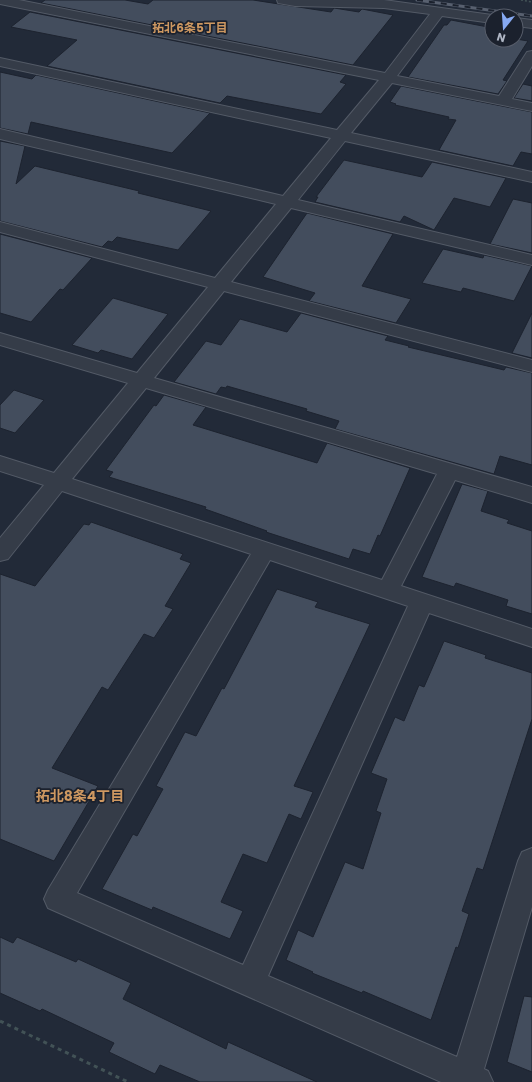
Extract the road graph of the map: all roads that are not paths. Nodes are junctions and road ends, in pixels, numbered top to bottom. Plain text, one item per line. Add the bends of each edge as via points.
1 (0, 0) edge
2 (283, 0) edge
3 (439, 11) junction
4 (484, 18) edge
5 (532, 55) edge
6 (0, 62) edge
7 (389, 77) junction
8 (503, 101) junction
9 (532, 107) edge
10 (0, 134) edge
11 (341, 136) junction
12 (532, 177) edge
13 (287, 202) junction
14 (0, 227) edge
15 (532, 260) edge
16 (220, 283) junction
17 (0, 339) edge
18 (532, 366) edge
19 (141, 380) junction
20 (0, 463) edge
21 (449, 471) junction
22 (58, 482) junction
23 (532, 495) edge
24 (265, 550) junction
25 (0, 553) edge
26 (388, 590) junction
27 (422, 602) junction
28 (532, 638) edge
29 (532, 860) edge
30 (250, 982) junction
31 (471, 1080) edge

1 - 7 street
2 - 3 street via 384,4
3 - 4 street
3 - 7 street
5 - 8 street
6 - 11 street
7 - 8 street
7 - 11 street
8 - 9 street
10 - 13 street
11 - 12 street
11 - 13 street
13 - 15 street
13 - 16 street
14 - 16 street
16 - 18 street
16 - 19 street
17 - 19 street
19 - 21 street
19 - 22 street
20 - 22 street
21 - 23 street
21 - 26 street
22 - 24 street
22 - 25 street
24 - 26 street
24 - 30 street via 58,899
26 - 27 street
27 - 28 street
27 - 30 street
29 - 31 street
30 - 31 street

